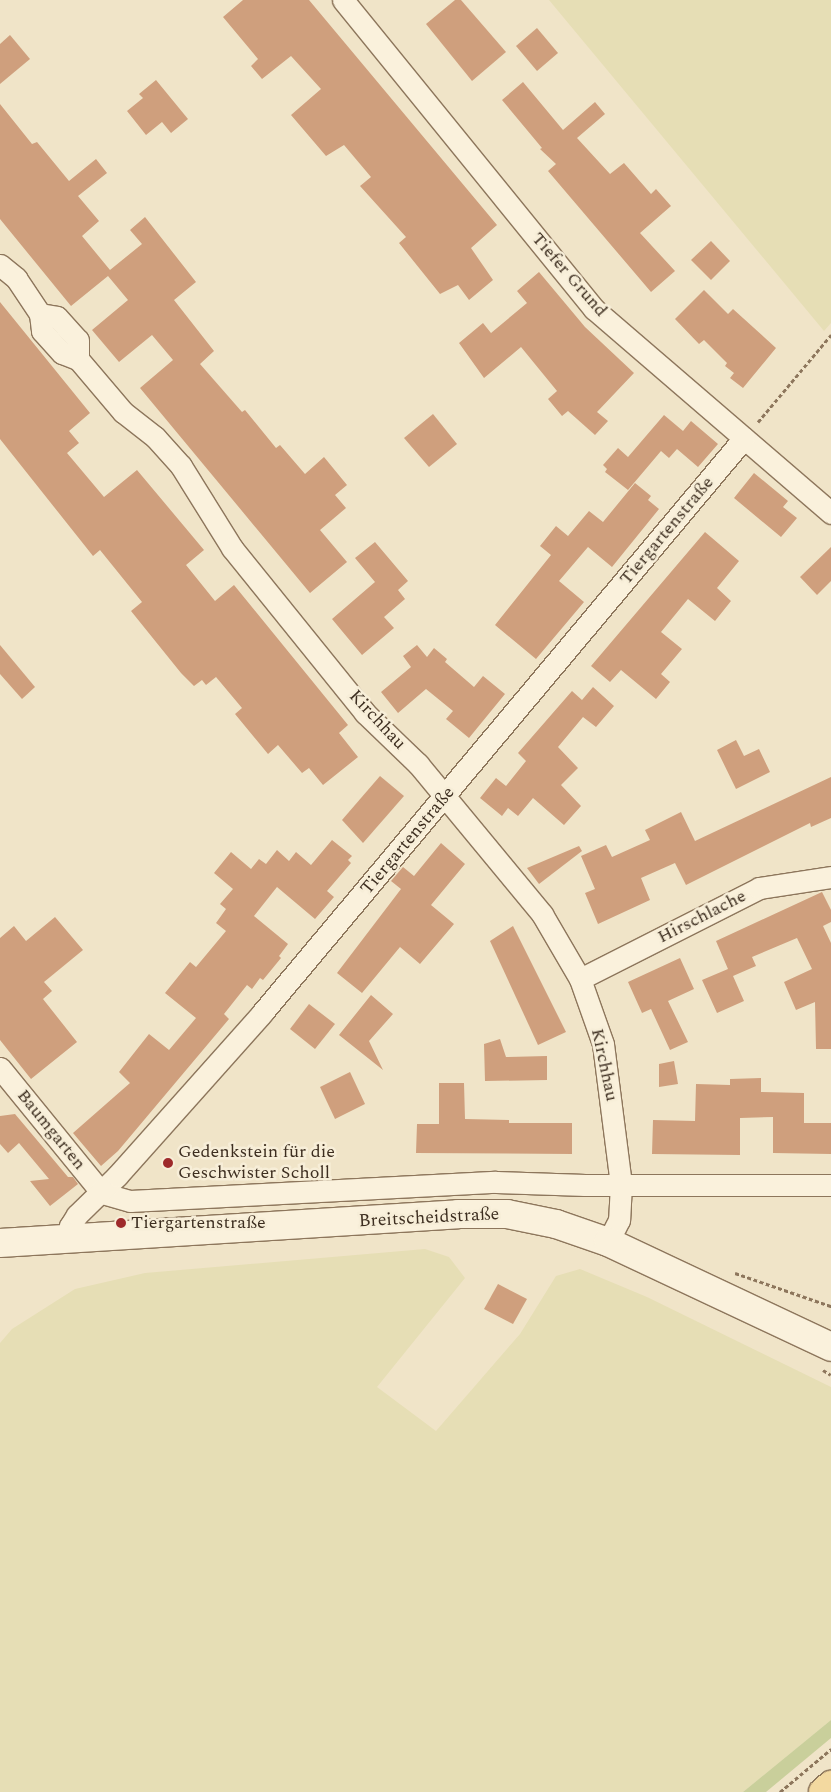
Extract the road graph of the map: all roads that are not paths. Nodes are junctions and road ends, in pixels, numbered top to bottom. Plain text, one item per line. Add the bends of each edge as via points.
1 (343, 0) edge
2 (0, 265) edge
3 (744, 438) junction
4 (831, 513) edge
5 (446, 797) junction
6 (831, 877) edge
7 (580, 979) junction
8 (0, 1068) edge
9 (622, 1184) junction
10 (831, 1185) edge
11 (102, 1192) junction
12 (69, 1239) junction
13 (608, 1242) junction
14 (0, 1243) edge
15 (823, 1357) edge
16 (831, 1785) edge
17 (823, 1792) edge

1 - 3 street, Tiefer Grund via 594,309
2 - 5 street, Kirchhau via 23,288 40,314 42,330 62,353 78,359 117,406 155,437 181,466 232,548 365,713 418,764
3 - 4 street, Tiefer Grund
3 - 5 street, Tiergartenstraße
5 - 7 street, Kirchhau via 542,914
5 - 11 street, Tiergartenstraße via 262,1013
6 - 7 street, Hirschlache via 759,888
7 - 9 street, Kirchhau via 603,1044
8 - 11 street, Baumgarten
9 - 10 street, Breitscheidstraße
9 - 11 street, Breitscheidstraße via 496,1182 130,1201
9 - 13 street, Kirchhau via 619,1220
11 - 12 street, Tiergartenstraße via 77,1215 70,1226
12 - 13 street, Breitscheidstraße via 458,1214 507,1214 556,1224
12 - 14 street, Breitscheidstraße
13 - 15 street, Breitscheidstraße
16 - 17 main road

